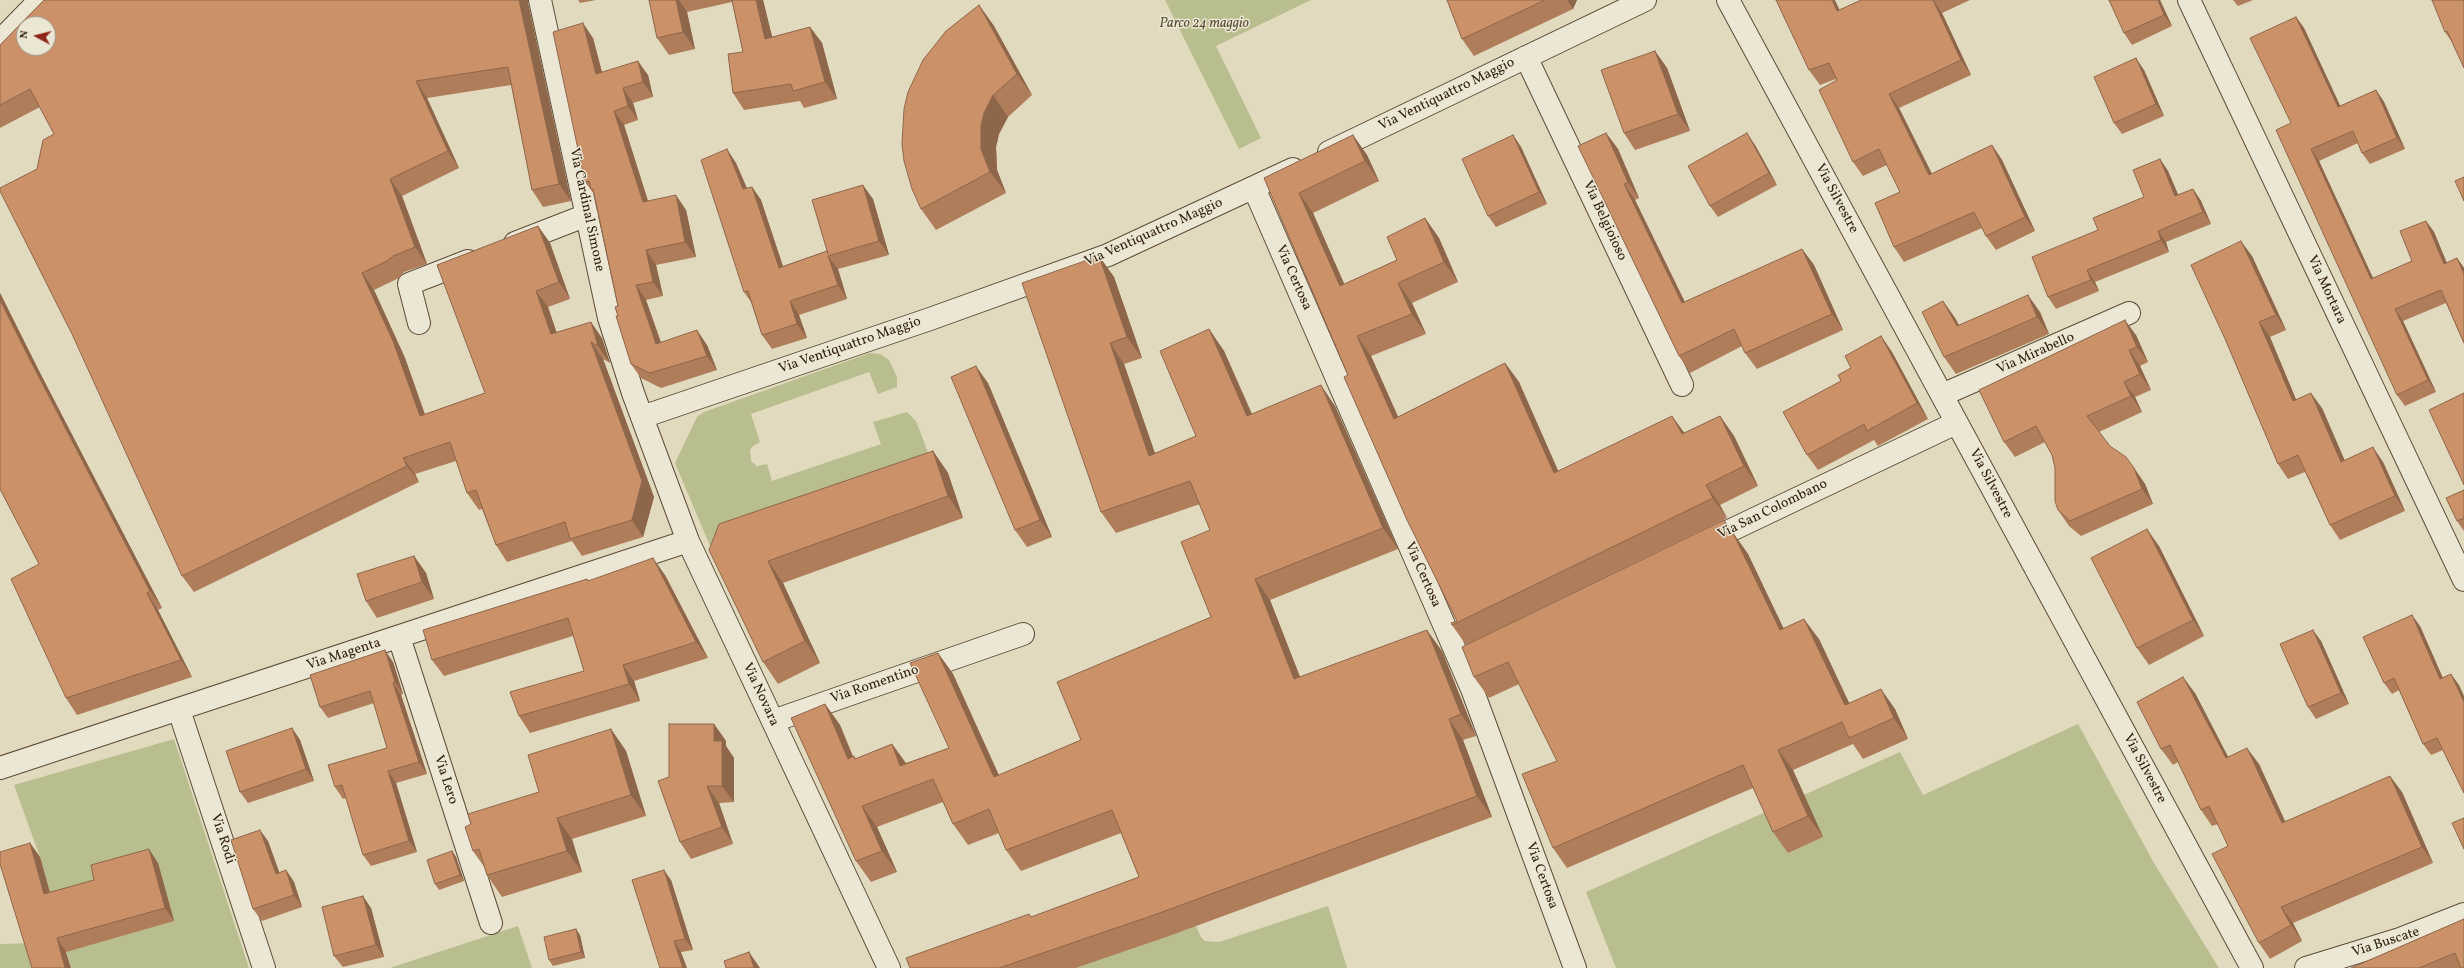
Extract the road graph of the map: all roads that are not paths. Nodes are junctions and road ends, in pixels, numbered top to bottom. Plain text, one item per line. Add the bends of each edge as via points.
1 (40, 0) edge
2 (540, 0) edge
3 (1643, 0) edge
4 (1728, 0) edge
5 (2189, 0) edge
6 (0, 41) edge
7 (1526, 57) junction
8 (1254, 188) junction
9 (587, 215) junction
10 (2129, 313) dead end
11 (419, 323) dead end
12 (1682, 385) dead end
13 (1942, 395) junction
14 (642, 417) junction
15 (1956, 423) junction
16 (688, 541) junction
17 (1686, 552) edge
18 (2464, 580) edge
19 (1023, 634) dead end
20 (399, 637) junction
21 (1482, 652) edge
22 (1460, 662) junction
23 (179, 710) junction
24 (773, 721) junction
25 (0, 768) edge
26 (2464, 914) edge
27 (491, 923) dead end
28 (264, 968) edge
29 (889, 968) edge
30 (1575, 968) edge
31 (2252, 968) edge
32 (2306, 968) edge

1 - 6 street
2 - 9 street, Via Cardinal Simone
3 - 7 street, Via Ventiquattro Maggio
4 - 13 street, Via Silvestre
5 - 18 street, Via Mortara
7 - 8 street, Via Ventiquattro Maggio
7 - 12 street, Via Belgioioso
8 - 14 street, Via Ventiquattro Maggio via 1108,255 930,319
8 - 22 street, Via Certosa
9 - 11 street via 409,284
9 - 14 street, Via Cardinal Simone via 612,330
10 - 13 street, Via Mirabello
13 - 15 street, Via Silvestre
14 - 16 street, Via Novara
15 - 17 street, Via San Colombano
15 - 31 street, Via Silvestre
16 - 20 street, Via Magenta
16 - 24 street, Via Novara
19 - 24 street, Via Romentino
20 - 23 street, Via Magenta
20 - 27 street, Via Lero
21 - 22 street
22 - 30 street, Via Certosa
23 - 25 street, Via Magenta
23 - 28 street, Via Rodi
24 - 29 street, Via Novara
26 - 32 street, Via Buscate via 2394,941

